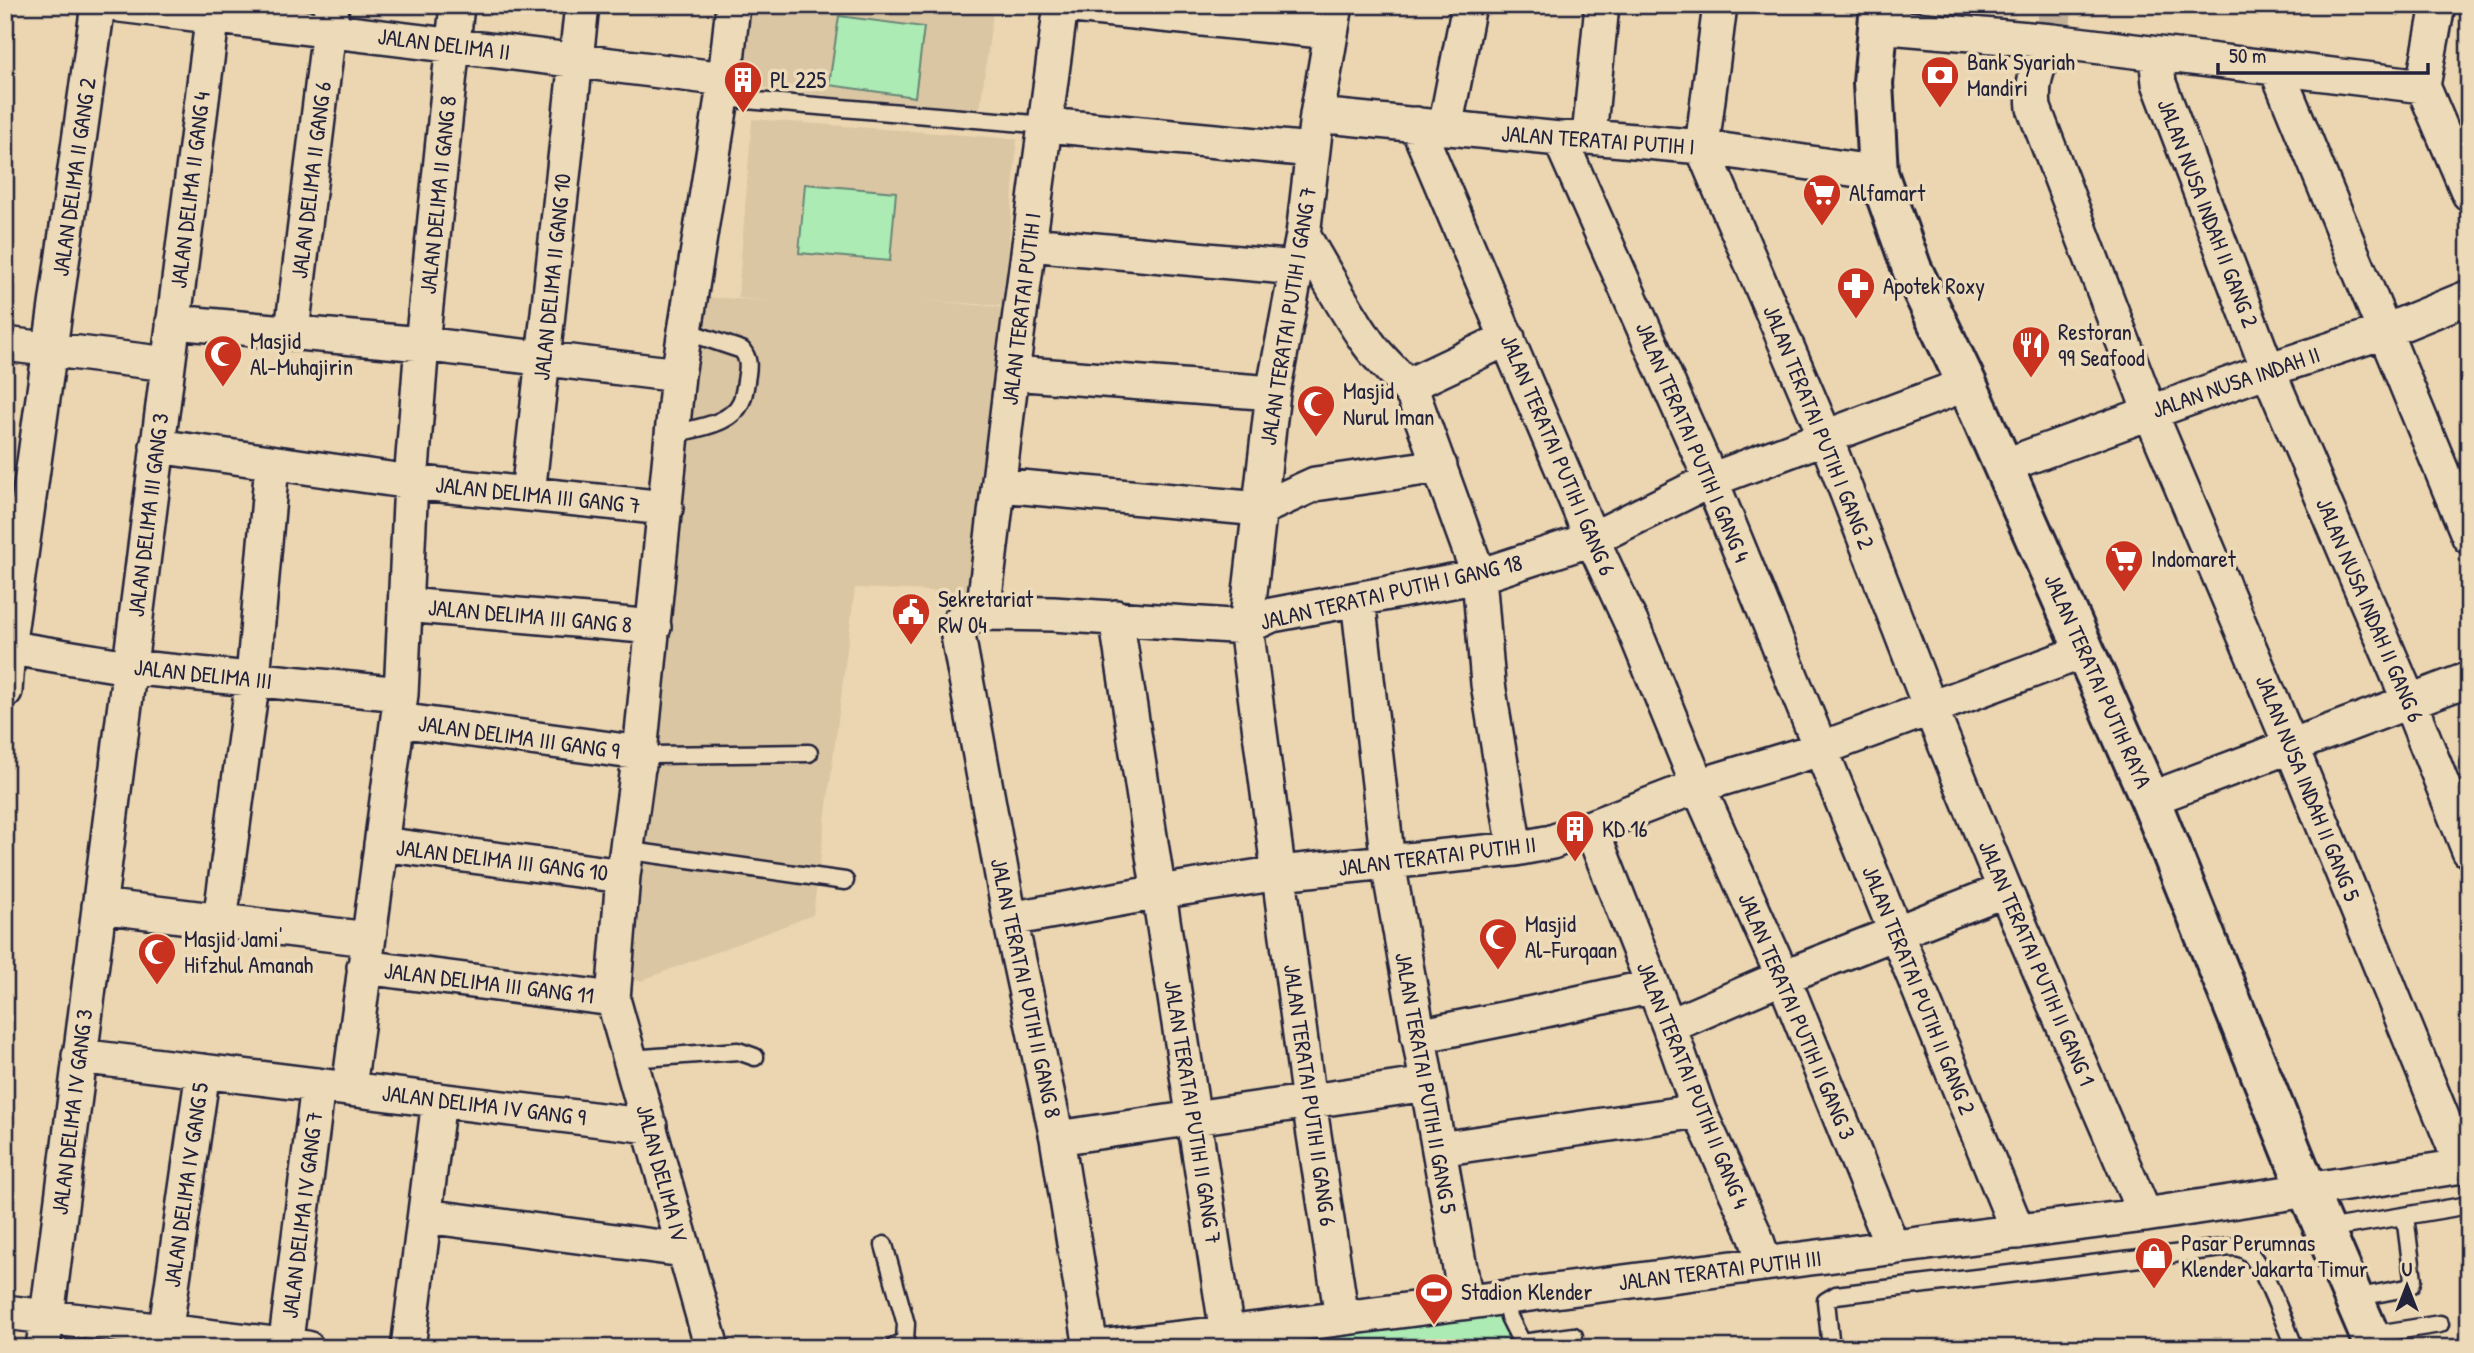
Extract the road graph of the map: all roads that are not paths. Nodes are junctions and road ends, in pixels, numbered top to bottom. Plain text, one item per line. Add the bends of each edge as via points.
1 (98, 5) edge
2 (120, 5) edge
3 (457, 5) edge
4 (582, 5) edge
5 (733, 5) edge
6 (1063, 5) edge
7 (1469, 5) edge
8 (1602, 5) edge
9 (1720, 5) edge
10 (2438, 5) edge
11 (214, 11) edge
12 (1878, 16) edge
13 (330, 17) edge
14 (1333, 19) edge
15 (2052, 41) junction
16 (454, 46) junction
17 (2161, 55) junction
18 (575, 61) junction
19 (2276, 68) junction
20 (2423, 86) junction
21 (724, 88) junction
22 (1317, 115) junction
23 (1046, 125) junction
24 (1431, 126) junction
25 (1574, 138) junction
26 (1702, 147) junction
27 (1312, 150) junction
28 (1878, 173) junction
29 (2469, 194) edge
30 (1303, 235) junction
31 (1029, 244) junction
32 (1297, 268) junction
33 (2469, 297) edge
34 (173, 322) junction
35 (292, 331) junction
36 (685, 331) junction
37 (2384, 332) junction
38 (1508, 338) junction
39 (5, 344) edge
40 (422, 344) junction
41 (49, 348) junction
42 (543, 358) junction
43 (168, 364) junction
44 (2268, 370) junction
45 (1012, 373) junction
46 (678, 375) junction
47 (1967, 384) junction
48 (1407, 386) junction
49 (1273, 393) junction
50 (2150, 412) junction
51 (673, 434) junction
52 (1825, 436) junction
53 (157, 446) junction
54 (272, 464) junction
55 (1440, 466) junction
56 (2003, 466) junction
57 (1712, 480) junction
58 (411, 482) junction
59 (1000, 485) junction
60 (528, 494) junction
61 (666, 508) junction
62 (1260, 509) junction
63 (2469, 537) edge
64 (1592, 539) junction
65 (1479, 576) junction
66 (1358, 599) junction
67 (406, 605) junction
68 (1116, 617) junction
69 (970, 621) junction
70 (654, 627) junction
71 (1246, 627) junction
72 (7, 647) edge
73 (2085, 651) junction
74 (128, 667) junction
75 (253, 678) junction
76 (2469, 679) edge
77 (5, 691) edge
78 (2409, 701) junction
79 (399, 707) junction
80 (1931, 710) junction
81 (2291, 746) junction
82 (1820, 749) junction
83 (640, 753) junction
84 (809, 753) dead end
85 (1698, 786) junction
86 (2150, 799) junction
87 (1591, 828) junction
88 (381, 844) junction
89 (1515, 849) junction
90 (2469, 851) edge
91 (1388, 863) junction
92 (630, 864) junction
93 (1279, 873) junction
94 (845, 881) dead end
95 (2005, 890) junction
96 (1158, 892) junction
97 (99, 906) junction
98 (1010, 919) junction
99 (220, 921) junction
100 (1894, 933) junction
101 (366, 953) junction
102 (1783, 977) junction
103 (1653, 986) junction
104 (615, 1005) junction
105 (1669, 1026) junction
106 (1418, 1036) junction
107 (79, 1056) junction
108 (755, 1057) dead end
109 (630, 1059) junction
110 (203, 1071) junction
111 (1427, 1084) junction
112 (333, 1087) junction
113 (439, 1100) junction
114 (1310, 1102) junction
115 (1699, 1111) junction
116 (1195, 1120) junction
117 (650, 1126) junction
118 (1057, 1138) junction
119 (1439, 1149) junction
120 (2465, 1166) edge
121 (2307, 1189) junction
122 (2469, 1205) edge
123 (425, 1216) junction
124 (2145, 1216) junction
125 (2405, 1216) junction
126 (2326, 1229) junction
127 (2018, 1232) junction
128 (884, 1245) dead end
129 (1893, 1248) junction
130 (684, 1250) junction
131 (1765, 1264) junction
132 (1505, 1297) junction
133 (2354, 1298) junction
134 (1465, 1302) junction
135 (5, 1312) edge
136 (1342, 1318) junction
137 (2440, 1324) dead end
138 (45, 1333) edge
139 (1227, 1333) junction
140 (1574, 1336) dead end
141 (164, 1340) edge
142 (2372, 1342) edge
143 (293, 1347) edge
144 (408, 1348) edge
145 (712, 1348) edge
146 (893, 1348) edge
147 (1090, 1348) edge
148 (1831, 1348) edge
149 (2295, 1348) edge

1 - 41 street, JALAN DELIMA II GANG 2
2 - 11 street, JALAN DELIMA II
3 - 16 street, JALAN DELIMA II GANG 8
4 - 18 street, JALAN DELIMA II GANG 10
5 - 21 street
6 - 14 street
6 - 23 street, JALAN TERATAI PUTIH I
7 - 24 street
8 - 25 street
9 - 26 street
10 - 20 street
11 - 13 street, JALAN DELIMA II
11 - 34 street, JALAN DELIMA II GANG 4
12 - 15 street
12 - 28 street, JALAN TERATAI PUTIH RAYA via 1873,83
13 - 16 street, JALAN DELIMA II
13 - 35 street, JALAN DELIMA II GANG 6
14 - 22 street, JALAN TERATAI PUTIH I GANG 7
15 - 17 street
15 - 50 street, JALAN NUSA INDAH II GANG 5 via 2034,77 2034,108
16 - 18 street, JALAN DELIMA II
16 - 40 street, JALAN DELIMA II GANG 8
17 - 19 street
17 - 44 street, JALAN NUSA INDAH II GANG 2 via 2156,74 2159,83
18 - 21 street, JALAN DELIMA II
18 - 42 street, JALAN DELIMA II GANG 10
19 - 20 street
19 - 37 street
20 - 29 street
21 - 23 lane
21 - 36 street
22 - 24 street, JALAN TERATAI PUTIH I
22 - 27 street, JALAN TERATAI PUTIH I GANG 7
23 - 27 street
23 - 31 street, JALAN TERATAI PUTIH I
24 - 25 street, JALAN TERATAI PUTIH I
24 - 38 street, JALAN TERATAI PUTIH I GANG 6
25 - 26 street, JALAN TERATAI PUTIH I
25 - 57 street, JALAN TERATAI PUTIH I GANG 4
26 - 28 street, JALAN TERATAI PUTIH I
26 - 52 street, JALAN TERATAI PUTIH I GANG 2
27 - 30 street, JALAN TERATAI PUTIH I GANG 7
28 - 47 street, JALAN TERATAI PUTIH RAYA via 1912,269
30 - 32 street, JALAN TERATAI PUTIH I GANG 7
30 - 48 street via 1368,343
31 - 32 street
31 - 45 street, JALAN TERATAI PUTIH I
32 - 49 street, JALAN TERATAI PUTIH I GANG 7
33 - 37 street, JALAN NUSA INDAH II
34 - 35 street
34 - 43 street, JALAN DELIMA II GANG 4
35 - 40 street
36 - 46 street
36 - 51 lane via 742,350 749,364 742,401 735,412
37 - 44 street, JALAN NUSA INDAH II
37 - 63 street
38 - 48 street
38 - 64 street, JALAN TERATAI PUTIH I GANG 6
39 - 41 street
40 - 42 street
40 - 58 street
41 - 43 street
41 - 72 street, JALAN DELIMA II GANG 2
42 - 46 street
42 - 60 street, JALAN DELIMA II GANG 10
43 - 53 street, JALAN DELIMA III GANG 3
44 - 50 street, JALAN NUSA INDAH II
44 - 78 street, JALAN NUSA INDAH II GANG 6
45 - 49 street
45 - 59 street, JALAN TERATAI PUTIH I
46 - 51 street
47 - 52 street, JALAN TERATAI PUTIH I GANG 18
47 - 56 street, JALAN TERATAI PUTIH RAYA
48 - 55 street
49 - 62 street, JALAN TERATAI PUTIH I GANG 7
50 - 56 street, JALAN NUSA INDAH II
50 - 81 street, JALAN NUSA INDAH II GANG 5
51 - 61 street
52 - 57 street, JALAN TERATAI PUTIH I GANG 18
52 - 80 street, JALAN TERATAI PUTIH I GANG 2
53 - 54 street, JALAN DELIMA III GANG 7
53 - 74 street, JALAN DELIMA III GANG 3
54 - 58 street, JALAN DELIMA III GANG 7
54 - 75 street
55 - 62 street via 1315,484
55 - 65 street
56 - 73 street, JALAN TERATAI PUTIH RAYA
57 - 64 street, JALAN TERATAI PUTIH I GANG 18
57 - 82 street, JALAN TERATAI PUTIH I GANG 4
58 - 60 street, JALAN DELIMA III GANG 7
58 - 67 street
59 - 62 street
59 - 69 street, JALAN TERATAI PUTIH I
60 - 61 street, JALAN DELIMA III GANG 7
61 - 70 street
62 - 71 street, JALAN TERATAI PUTIH I GANG 7
64 - 65 street, JALAN TERATAI PUTIH I GANG 18
64 - 85 street, JALAN TERATAI PUTIH I GANG 6
65 - 66 street, JALAN TERATAI PUTIH I GANG 18
65 - 89 street via 1488,684
66 - 71 street, JALAN TERATAI PUTIH I GANG 18 via 1272,615
66 - 91 street, JALAN TERATAI PUTIH II GANG 5
67 - 70 street, JALAN DELIMA III GANG 8
67 - 79 street
68 - 69 street, JALAN TERATAI PUTIH I GANG 18
68 - 71 street, JALAN TERATAI PUTIH I GANG 18
68 - 96 street, JALAN TERATAI PUTIH II GANG 7
69 - 98 street, JALAN TERATAI PUTIH II GANG 8
70 - 83 street
71 - 93 street, JALAN TERATAI PUTIH II GANG 6
72 - 74 street, JALAN DELIMA III
72 - 77 street, JALAN DELIMA II GANG 2
73 - 80 street, JALAN TERATAI PUTIH II
73 - 86 street, JALAN TERATAI PUTIH RAYA
74 - 75 street, JALAN DELIMA III
74 - 97 street, JALAN DELIMA III GANG 3
75 - 79 street, JALAN DELIMA III
75 - 99 street
76 - 78 street
78 - 81 street
78 - 90 street, JALAN NUSA INDAH II GANG 6
79 - 83 street, JALAN DELIMA III GANG 9
79 - 88 street
80 - 82 street, JALAN TERATAI PUTIH II
80 - 95 street, JALAN TERATAI PUTIH II GANG 1
81 - 86 street
81 - 120 street, JALAN NUSA INDAH II GANG 5
82 - 85 street, JALAN TERATAI PUTIH II
82 - 100 street, JALAN TERATAI PUTIH II GANG 2
83 - 92 street
84 - 92 lane via 650,755
85 - 87 street, JALAN TERATAI PUTIH II
85 - 102 street, JALAN TERATAI PUTIH II GANG 3
86 - 121 street, JALAN TERATAI PUTIH RAYA
87 - 89 street, JALAN TERATAI PUTIH II
87 - 103 street, JALAN TERATAI PUTIH II GANG 4
88 - 92 street, JALAN DELIMA III GANG 10
88 - 101 street
89 - 91 street, JALAN TERATAI PUTIH II
91 - 93 street, JALAN TERATAI PUTIH II
91 - 106 street, JALAN TERATAI PUTIH II GANG 5
92 - 94 lane
92 - 104 street
93 - 96 street, JALAN TERATAI PUTIH II
93 - 114 street, JALAN TERATAI PUTIH II GANG 6
95 - 100 street
95 - 124 street, JALAN TERATAI PUTIH II GANG 1
96 - 98 street, JALAN TERATAI PUTIH II
96 - 116 street, JALAN TERATAI PUTIH II GANG 7
97 - 99 street, JALAN DELIMA III GANG 11
97 - 107 street, JALAN DELIMA IV GANG 3
98 - 118 street, JALAN TERATAI PUTIH II GANG 8
99 - 101 street, JALAN DELIMA III GANG 11
100 - 102 street
100 - 127 street, JALAN TERATAI PUTIH II GANG 2
101 - 104 street, JALAN DELIMA III GANG 11
101 - 112 street
102 - 105 street
102 - 129 street, JALAN TERATAI PUTIH II GANG 3
103 - 105 street, JALAN TERATAI PUTIH II GANG 4
103 - 106 street
104 - 109 street, JALAN DELIMA IV
105 - 115 street, JALAN TERATAI PUTIH II GANG 4
106 - 111 street, JALAN TERATAI PUTIH II GANG 5
107 - 110 street
107 - 138 street, JALAN DELIMA IV GANG 3
108 - 109 lane via 738,1051
109 - 117 street, JALAN DELIMA IV
110 - 112 street, JALAN DELIMA IV GANG 5
110 - 141 street, JALAN DELIMA IV GANG 5
111 - 114 street
111 - 119 street, JALAN TERATAI PUTIH II GANG 5
112 - 113 street, JALAN DELIMA IV GANG 9
112 - 143 street, JALAN DELIMA IV GANG 7
113 - 117 street, JALAN DELIMA IV GANG 9
113 - 123 street
114 - 116 street
114 - 136 street, JALAN TERATAI PUTIH II GANG 6
115 - 119 street
115 - 131 street, JALAN TERATAI PUTIH II GANG 4
116 - 118 street
116 - 139 street, JALAN TERATAI PUTIH II GANG 7
117 - 130 street, JALAN DELIMA IV
118 - 147 street, JALAN TERATAI PUTIH II GANG 8
119 - 134 street, JALAN TERATAI PUTIH II GANG 5
120 - 121 street, JALAN TERATAI PUTIH III
121 - 124 street, JALAN TERATAI PUTIH III
121 - 126 street, JALAN TERATAI PUTIH RAYA
122 - 125 lane
123 - 130 street
123 - 144 street
124 - 127 street, JALAN TERATAI PUTIH III
125 - 126 lane
125 - 133 lane via 2411,1285
126 - 133 street, JALAN TERATAI PUTIH RAYA
127 - 129 street, JALAN TERATAI PUTIH III
128 - 146 lane via 906,1324 905,1340
129 - 131 street, JALAN TERATAI PUTIH III
130 - 145 street, JALAN DELIMA IV
131 - 132 street, JALAN TERATAI PUTIH III
132 - 134 street, JALAN TERATAI PUTIH III
132 - 140 lane via 1522,1343
133 - 142 street, JALAN TERATAI PUTIH RAYA
134 - 136 street, JALAN TERATAI PUTIH III
135 - 138 street
136 - 139 street, JALAN TERATAI PUTIH III
137 - 142 lane
138 - 141 street
139 - 147 street, JALAN TERATAI PUTIH III
141 - 143 street
148 - 149 lane via 1826,1301 1836,1295 2239,1247 2251,1255 2262,1273

